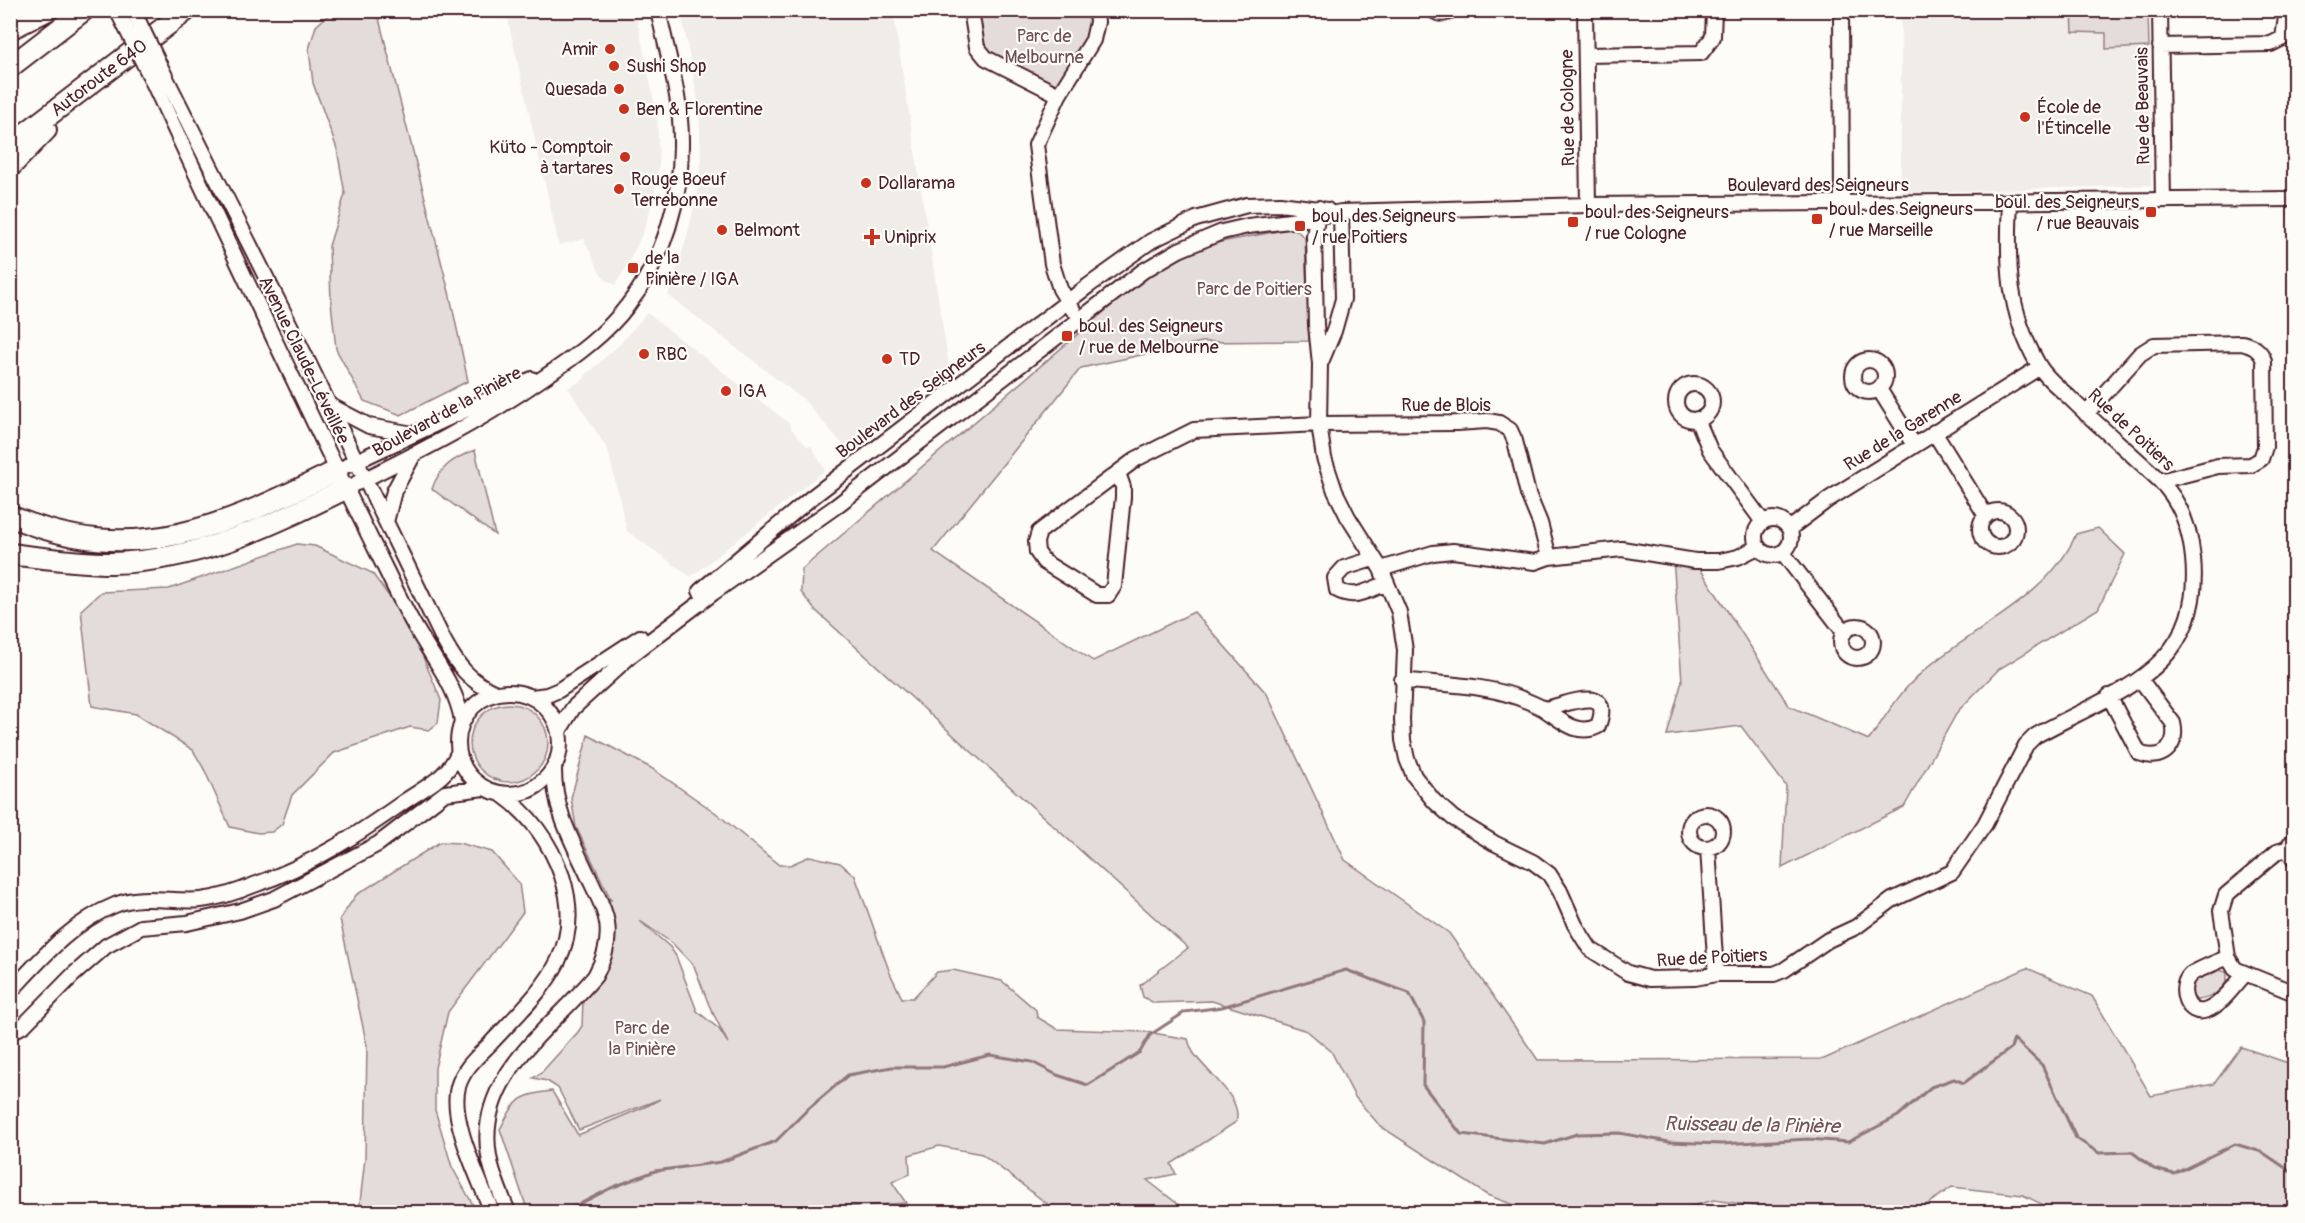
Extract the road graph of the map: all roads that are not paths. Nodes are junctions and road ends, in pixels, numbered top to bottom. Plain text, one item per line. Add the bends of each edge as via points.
1 (48, 10) edge
2 (84, 10) edge
3 (117, 10) edge
4 (133, 10) edge
5 (187, 10) edge
6 (658, 10) edge
7 (971, 10) edge
8 (1096, 10) edge
9 (1433, 10) edge
10 (1451, 10) edge
11 (1585, 10) edge
12 (1714, 10) edge
13 (1840, 10) edge
14 (2160, 10) edge
15 (2287, 10) edge
16 (10, 29) edge
17 (2160, 46) junction
18 (1586, 56) junction
19 (10, 67) edge
20 (154, 70) junction
21 (86, 87) junction
22 (1059, 95) junction
23 (10, 145) edge
24 (10, 167) edge
25 (2295, 199) edge
26 (2163, 200) junction
27 (2010, 201) junction
28 (1842, 203) junction
29 (1588, 205) junction
30 (1318, 212) junction
31 (1341, 212) junction
32 (1068, 302) junction
33 (1080, 319) junction
34 (564, 364) junction
35 (1320, 364) junction
36 (2040, 367) junction
37 (1879, 389) dead end
38 (329, 405) junction
39 (2086, 414) junction
40 (1696, 419) dead end
41 (1319, 424) junction
42 (1934, 432) junction
43 (413, 434) junction
44 (1914, 445) junction
45 (414, 454) junction
46 (347, 466) junction
47 (1118, 473) junction
48 (365, 479) junction
49 (2160, 481) junction
50 (347, 488) junction
51 (10, 516) edge
52 (1986, 516) dead end
53 (386, 522) junction
54 (1763, 522) junction
55 (1789, 529) junction
56 (1758, 548) junction
57 (1783, 553) junction
58 (10, 554) edge
59 (1549, 557) junction
60 (1377, 564) junction
61 (1387, 583) junction
62 (1844, 632) dead end
63 (2140, 679) junction
64 (1402, 680) junction
65 (496, 693) junction
66 (2109, 696) junction
67 (532, 697) junction
68 (1545, 709) dead end
69 (462, 721) junction
70 (558, 731) junction
71 (458, 753) junction
72 (554, 767) junction
73 (484, 788) junction
74 (501, 794) junction
75 (1708, 848) dead end
76 (2293, 850) edge
77 (2228, 957) junction
78 (1716, 974) junction
79 (2245, 974) junction
80 (10, 992) edge
81 (2295, 993) edge
82 (10, 1033) edge
83 (492, 1212) edge
84 (508, 1212) edge

1 - 16 highway
2 - 19 highway
3 - 20 street, Avenue Claude-Léveillée, bridge
4 - 20 street, Avenue Claude-Léveillée, bridge
5 - 21 highway, Autoroute 640
6 - 34 street, Boulevard de la Pinière via 680,123 680,172 672,216 661,249 630,304 603,333
7 - 22 street via 977,47 986,58
8 - 22 street via 1093,40
9 - 10 street via 1443,14
11 - 18 street, Rue de Cologne
12 - 18 street via 1713,37 1701,53
13 - 28 street
14 - 17 street, Rue de Beauvais
15 - 17 street via 2283,38 2271,44
17 - 26 street, Rue de Beauvais
18 - 29 street, Rue de Cologne
20 - 38 street, Avenue Claude-Léveillée
20 - 46 street, Avenue Claude-Léveillée via 260,312
21 - 23 highway, Autoroute 640
21 - 24 highway
22 - 32 street via 1036,145 1050,256
25 - 26 street, Boulevard des Seigneurs
26 - 27 street, Boulevard des Seigneurs
27 - 28 street, Boulevard des Seigneurs
27 - 36 street, Rue de Poitiers via 2012,298 2016,316
28 - 29 street, Boulevard des Seigneurs
29 - 31 street, Boulevard des Seigneurs
30 - 31 street, Boulevard des Seigneurs
30 - 32 street, Boulevard des Seigneurs via 1280,204 1255,204 1196,219 1143,246
30 - 33 street, Boulevard des Seigneurs via 1200,240 1150,267
30 - 35 street, Rue de Poitiers via 1314,237
31 - 35 street, Rue de Poitiers via 1343,299
32 - 33 street
32 - 67 street, Boulevard des Seigneurs via 811,498 631,644 559,690
33 - 70 street, Boulevard des Seigneurs via 835,507 713,592 625,660 573,708
34 - 43 street, Boulevard de la Pinière
34 - 45 street, Boulevard de la Pinière via 504,405
35 - 41 street, Rue de Poitiers
36 - 39 street, Rue de Poitiers
36 - 42 street, Rue de la Garenne
37 - 44 street
38 - 43 street via 369,426
38 - 46 street, Avenue Claude-Léveillée
39 - 49 street, Rue de Poitiers
39 - 49 street via 2140,354 2154,345 2242,343 2262,354 2265,447 2261,459 2251,465 2218,466
40 - 54 street via 1710,450
41 - 47 street, Rue de Blois via 1194,430 1136,459
41 - 59 street, Rue de Blois via 1499,423 1510,430 1515,441
41 - 60 street, Rue de Poitiers via 1323,458 1335,491
42 - 44 street, Rue de la Garenne
42 - 52 street
43 - 46 street, Boulevard de la Pinière
44 - 55 street, Rue de la Garenne
45 - 48 street, Boulevard de la Pinière
45 - 53 street via 398,483
46 - 48 street, Avenue Claude-Léveillée
46 - 50 street, Avenue Claude-Léveillée
46 - 51 highway via 230,520 172,537 89,538 51,531
47 - 47 street, Rue de Blois via 1123,497 1114,586 1108,595 1097,595 1044,562 1036,542 1039,532
48 - 50 street, Boulevard de la Pinière
48 - 53 street, Avenue Claude-Léveillée
49 - 63 street, Rue de Poitiers via 2173,496 2187,527 2195,582 2189,613 2175,645
50 - 58 highway via 253,533 173,556 111,563
50 - 69 street, Avenue Claude-Léveillée via 414,626 451,685
53 - 65 street, Avenue Claude-Léveillée via 455,661 476,684
54 - 55 street via 1774,519
54 - 56 street via 1754,536
55 - 57 street via 1791,540
56 - 57 street via 1766,555
56 - 59 street via 1719,561 1622,549
57 - 62 street
59 - 60 street via 1534,562 1453,551
60 - 61 street, Rue de Poitiers
60 - 61 street via 1344,568 1335,578 1337,590 1357,595
61 - 64 street, Rue de Poitiers via 1403,631
63 - 66 street, Rue de Poitiers
63 - 66 street via 2173,723 2172,744 2163,754 2155,757 2139,753
64 - 68 street via 1507,692
64 - 78 street, Rue de Poitiers via 1403,740 1414,776 1453,818 1549,874 1590,949 1638,977 1695,978
65 - 67 street via 518,692
65 - 69 street via 474,705
66 - 78 street, Rue de Poitiers via 2026,745 1985,824 1952,872 1892,900 1856,927 1828,940 1784,970 1774,974
67 - 70 street via 551,714
69 - 71 street
70 - 72 street via 559,750
71 - 73 street via 468,774
71 - 80 street via 446,773 354,837 276,878 201,900 145,898 117,904 87,918
72 - 74 street via 531,789
72 - 84 street via 559,810 602,905 607,939 595,976 518,1060 496,1092 488,1146
73 - 74 street
73 - 82 street via 445,793 378,844 274,899 186,923 141,927 106,946 24,1025
74 - 83 street via 529,818 552,852 567,896 569,920 563,951 549,978 469,1065 458,1087 458,1123
75 - 78 street
76 - 77 street via 2277,852 2226,895 2221,910
77 - 79 street via 2235,969
77 - 79 street via 2185,981 2184,999 2189,1005 2207,1010
79 - 81 street

